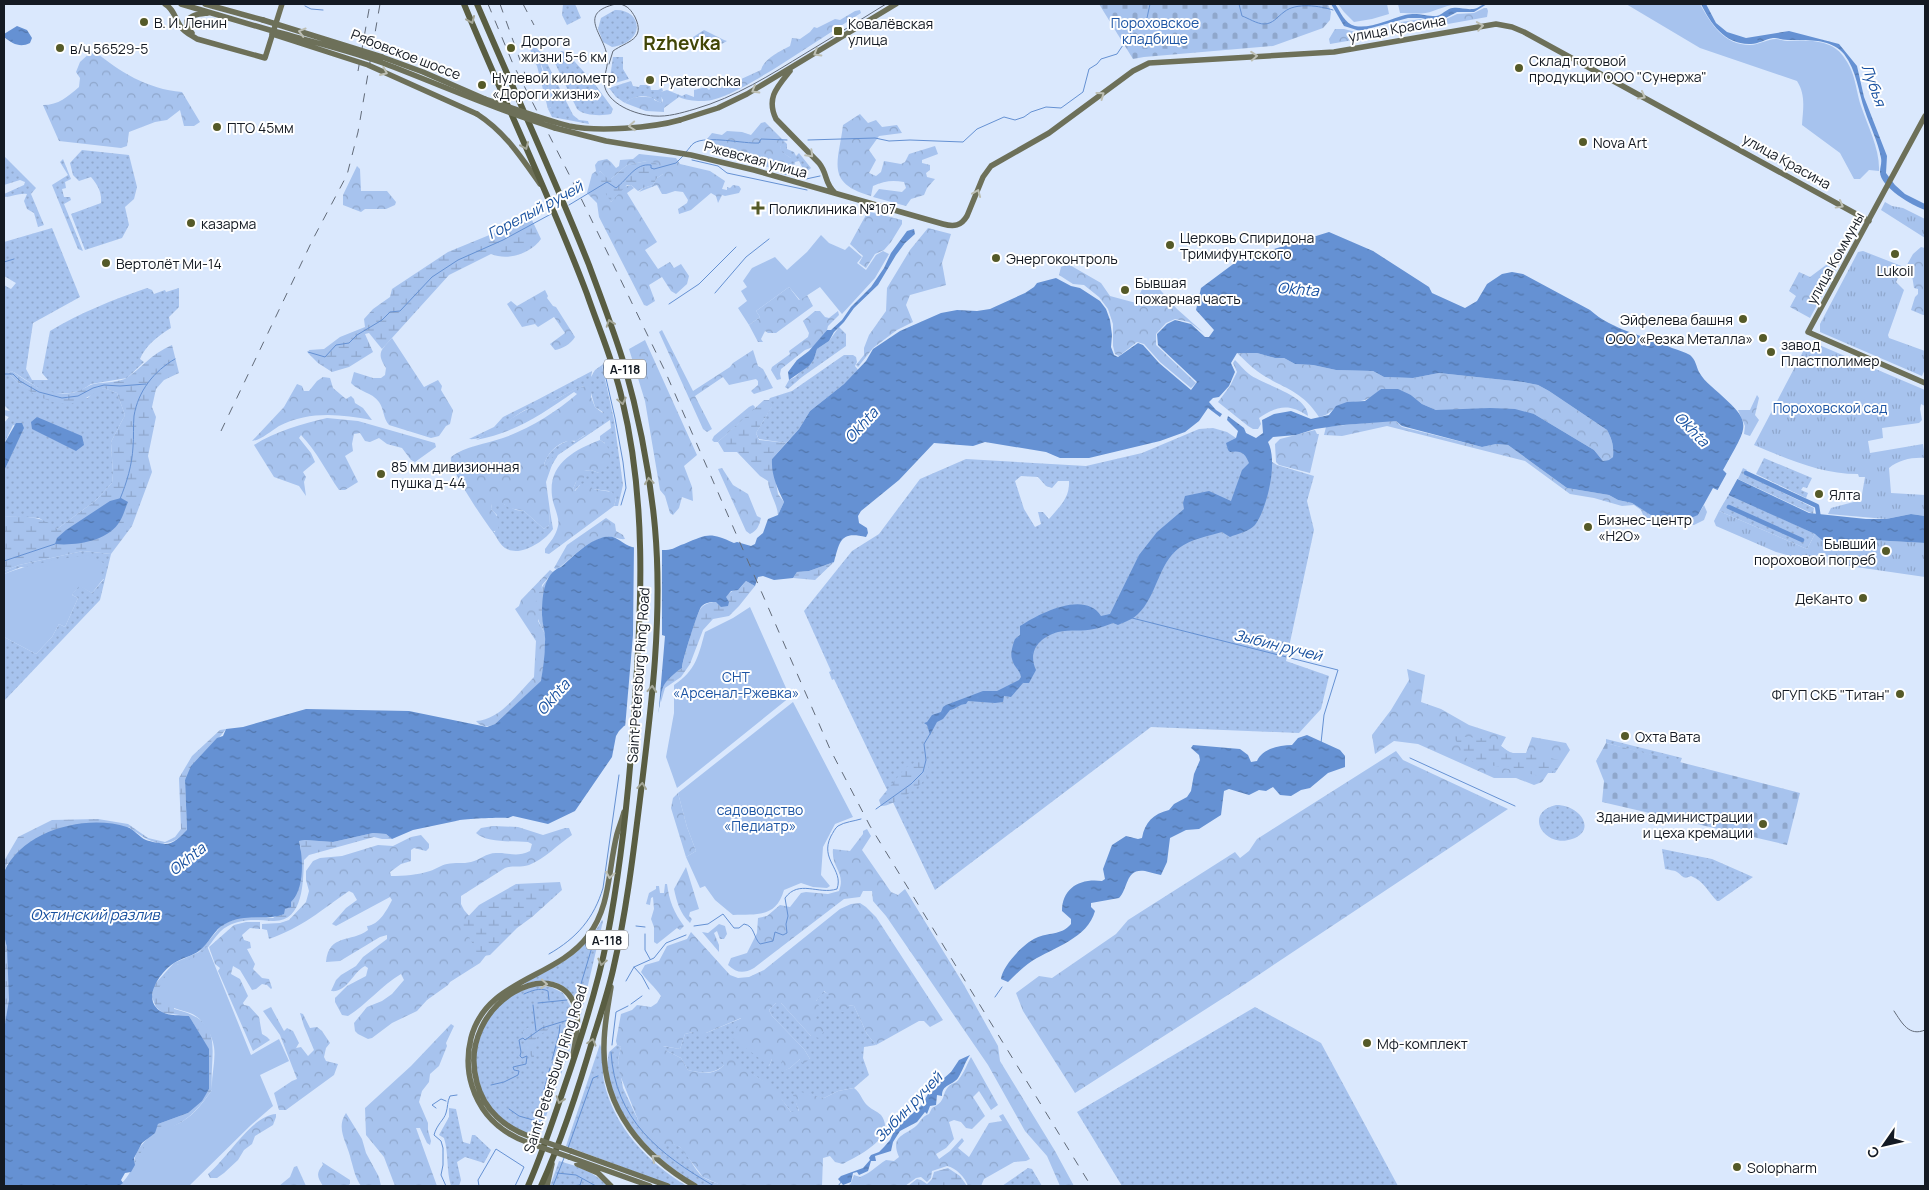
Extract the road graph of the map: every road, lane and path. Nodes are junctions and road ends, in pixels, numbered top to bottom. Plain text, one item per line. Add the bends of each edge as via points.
1 (165, 4) edge
2 (181, 4) edge
3 (205, 4) edge
4 (213, 4) edge
5 (282, 4) edge
6 (464, 4) edge
7 (477, 4) edge
8 (896, 4) edge
9 (222, 8) junction
10 (211, 12) junction
11 (265, 29) junction
12 (207, 41) junction
13 (797, 65) junction
14 (1925, 116) edge
15 (555, 128) joint
16 (544, 190) junction
17 (836, 194) junction
18 (1869, 221) junction
19 (947, 225) joint
20 (1925, 383) edge
21 (625, 810) junction
22 (612, 973) junction
23 (572, 1065) junction
24 (530, 1140) junction
25 (554, 1157) junction
26 (569, 1157) junction
27 (528, 1186) edge
28 (541, 1186) edge
29 (547, 1186) edge
30 (611, 1186) edge
31 (650, 1186) edge
32 (668, 1186) edge
33 (694, 1186) edge

1 - 12 main road via 186,32
2 - 10 main road, Рябовское шоссе
3 - 9 main road, Рябовское шоссе
4 - 9 main road
5 - 12 main road via 265,58
6 -> 16 highway, Saint Petersburg Ring Road / А-118
22 -> 7 highway, Saint Petersburg Ring Road / А-118 via 636,834 648,738 656,637 655,529 641,435 624,364 604,305
8 -> 13 main road, Рябовское шоссе
13 -> 9 main road, Рябовское шоссе, bridge via 734,101 680,120 604,128 569,126 485,99 374,54
10 - 11 main road, Рябовское шоссе
10 - 12 main road via 191,16 186,23 191,32
11 - 15 main road, Рябовское шоссе, bridge via 382,63 484,104
11 -> 16 main road, bridge via 368,65 477,114 509,140
13 -> 17 main road via 773,95 771,107 776,118 822,167 828,186
14 - 18 main road, улица Коммуны
15 - 17 main road, Ржевская улица via 606,141 691,155
16 -> 21 highway, Saint Petersburg Ring Road / А-118 via 609,355 622,397 636,479 641,622
17 - 19 main road, Ржевская улица
19 -> 18 main road, улица Красина via 957,226 964,222 991,166 1049,133 1133,71 1149,63 1334,52 1496,24 1524,32
18 - 20 main road, улица Коммуны via 1808,332
21 -> 23 highway, Saint Petersburg Ring Road / А-118 via 607,940 594,996
21 -> 24 main road via 602,911 589,935 566,957 497,996 478,1019 473,1031 468,1073 477,1100 502,1130
25 -> 22 highway, Saint Petersburg Ring Road / А-118 via 579,1089
33 -> 22 main road via 646,1151 625,1123 611,1095 604,1045
24 -> 23 main road via 496,1117 478,1089 474,1049 482,1023 501,1000 524,986 546,983 558,986 572,1000 577,1016
23 -> 27 highway, Saint Petersburg Ring Road / А-118
24 - 26 main road, bridge
24 - 26 main road, bridge
25 - 28 highway, Saint Petersburg Ring Road / А-118
25 - 29 main road
26 - 30 main road via 598,1173
26 - 31 main road
26 - 32 main road

